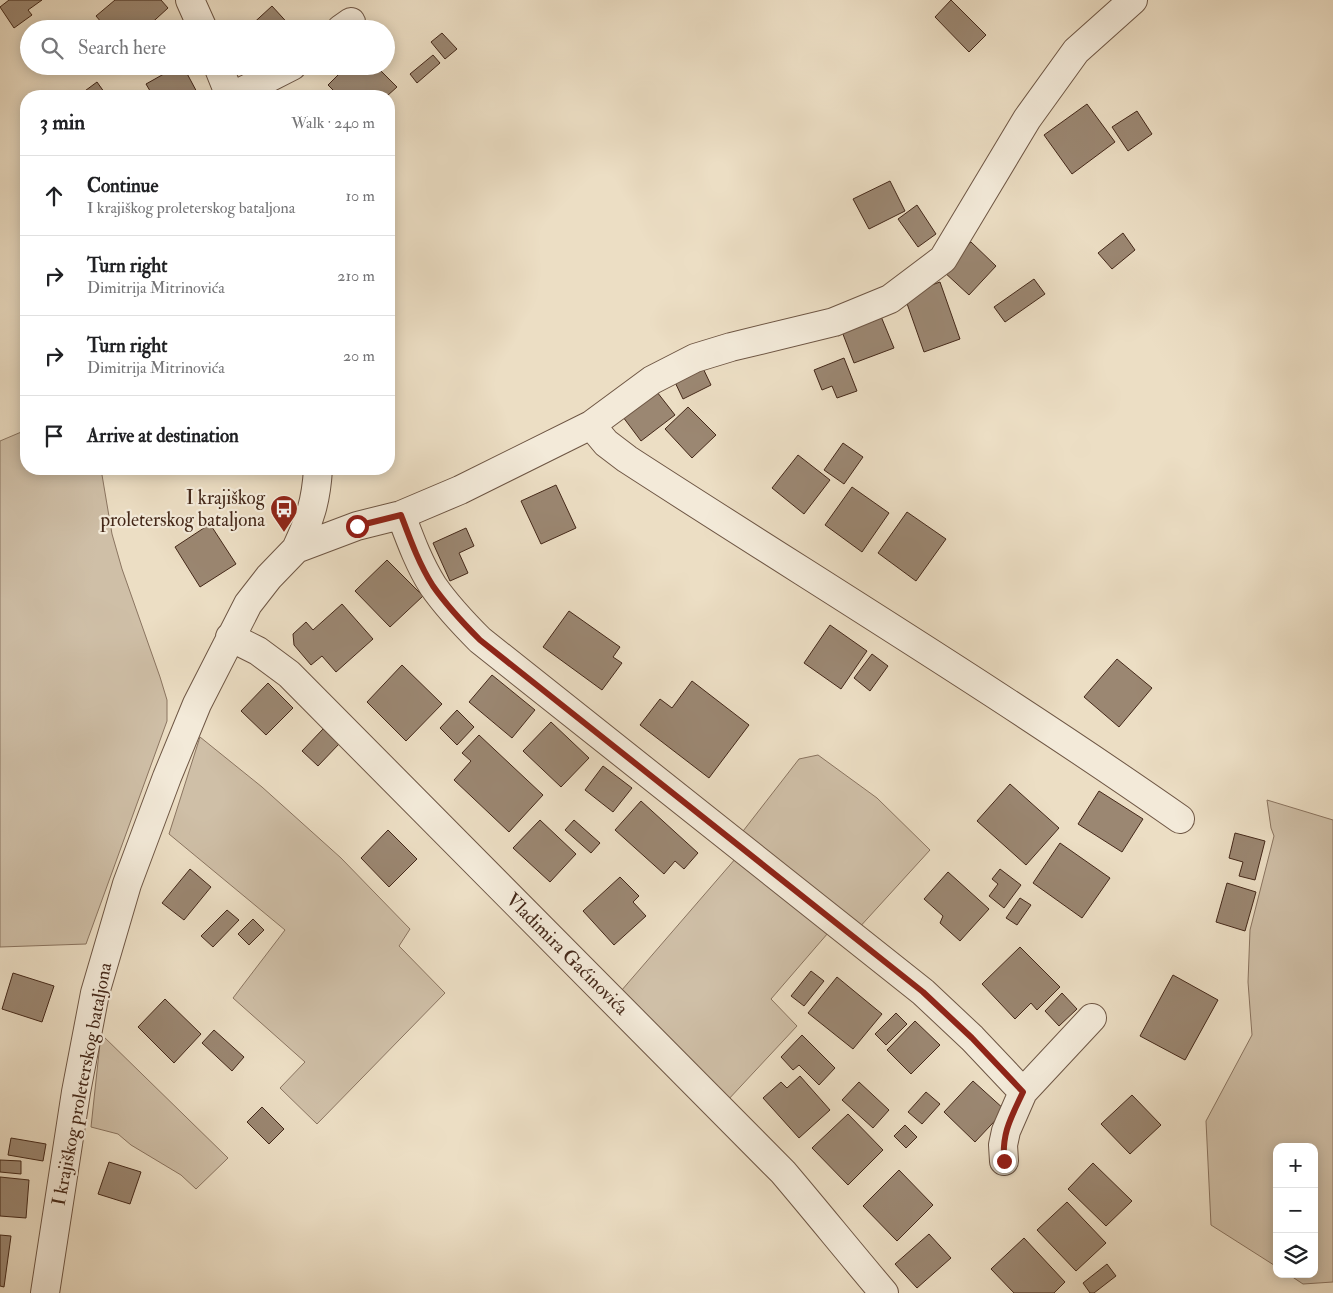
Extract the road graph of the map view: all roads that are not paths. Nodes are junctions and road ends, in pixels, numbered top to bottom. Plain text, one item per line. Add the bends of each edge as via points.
1 (190, 0) edge
2 (1133, 0) edge
3 (199, 20) edge
4 (222, 75) edge
5 (274, 75) edge
6 (228, 90) edge
7 (243, 90) edge
8 (591, 425) junction
9 (318, 475) edge
10 (316, 495) junction
11 (401, 515) junction
12 (357, 526) junction
13 (296, 549) junction
14 (230, 637) junction
15 (1180, 820) dead end
16 (1092, 1018) dead end
17 (1023, 1092) junction
18 (1004, 1161) dead end
19 (45, 1293) edge
20 (884, 1293) edge

1 - 3 street
2 - 8 street, I krajiškog proleterskog bataljona via 1076,51 1028,118 943,259 890,299 834,322 695,358 652,380
4 - 6 street
5 - 7 street
8 - 11 street, I krajiškog proleterskog bataljona via 460,490
8 - 15 street via 606,444 627,459 967,676
9 - 10 street
10 - 12 street via 334,518
10 - 13 street
11 - 12 street, I krajiškog proleterskog bataljona
11 - 17 street via 433,586 480,640 923,992
12 - 13 street, I krajiškog proleterskog bataljona
13 - 14 street, I krajiškog proleterskog bataljona via 248,604
14 - 19 street, I krajiškog proleterskog bataljona via 197,704 126,884 96,993 76,1092
14 - 20 street, Vladimira Gaćinovića via 258,651 303,688 783,1172
16 - 17 street
17 - 18 street via 1006,1131

